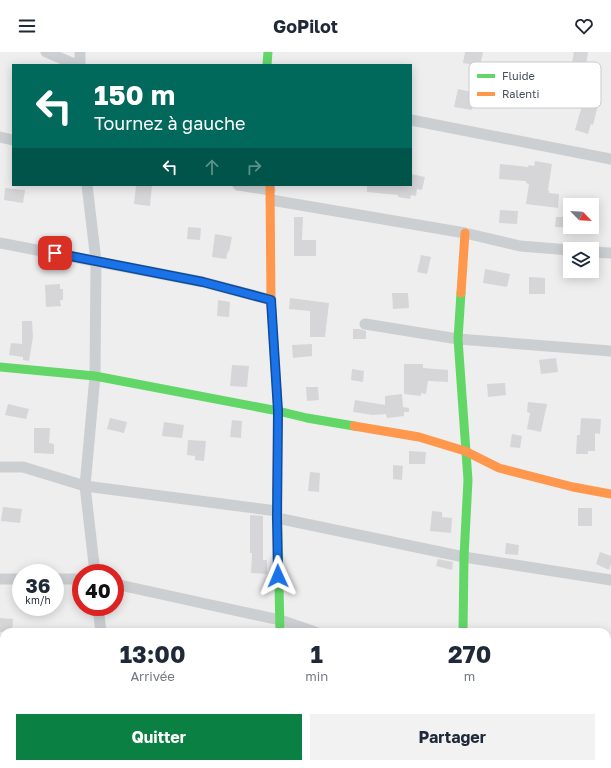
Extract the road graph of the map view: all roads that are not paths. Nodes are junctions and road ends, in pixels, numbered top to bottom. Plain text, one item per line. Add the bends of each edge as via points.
1 (46, 52) edge
2 (80, 52) edge
3 (268, 52) edge
4 (75, 64) edge
5 (80, 64) edge
6 (267, 64) edge
7 (412, 120) edge
8 (0, 138) edge
9 (12, 140) edge
10 (611, 159) edge
11 (87, 186) edge
12 (243, 186) edge
13 (270, 192) edge
14 (465, 233) junction
15 (0, 243) edge
16 (563, 249) edge
17 (599, 252) edge
18 (611, 253) edge
19 (96, 262) junction
20 (271, 300) junction
21 (365, 324) dead end
22 (458, 339) junction
23 (611, 351) edge
24 (0, 367) edge
25 (95, 376) junction
26 (278, 411) junction
27 (465, 451) junction
28 (0, 466) edge
29 (85, 486) junction
30 (611, 494) edge
31 (277, 514) junction
32 (464, 558) junction
33 (94, 564) edge
34 (0, 579) edge
35 (12, 579) edge
36 (611, 580) edge
37 (124, 586) edge
38 (99, 616) edge
39 (280, 620) junction
40 (101, 628) edge
41 (280, 628) edge
42 (303, 628) edge
43 (463, 628) edge

1 - 4 street
2 - 5 street
3 - 6 street
7 - 10 street
8 - 9 street
11 - 19 street
12 - 13 street
13 - 14 street
13 - 20 street
14 - 16 street via 520,246
14 - 22 street
15 - 19 street
17 - 18 street
19 - 20 street via 203,282
19 - 25 street
20 - 26 street
21 - 22 street
22 - 23 street
22 - 27 street
24 - 25 street
25 - 26 street
25 - 29 street
26 - 27 street via 419,437
26 - 31 street
27 - 30 street via 499,468
27 - 32 street via 468,480
28 - 29 street via 23,467
29 - 31 street
29 - 33 street
31 - 32 street
31 - 39 street
32 - 36 street
32 - 43 street
34 - 35 street
37 - 39 street
38 - 40 street
39 - 41 street
39 - 42 street

